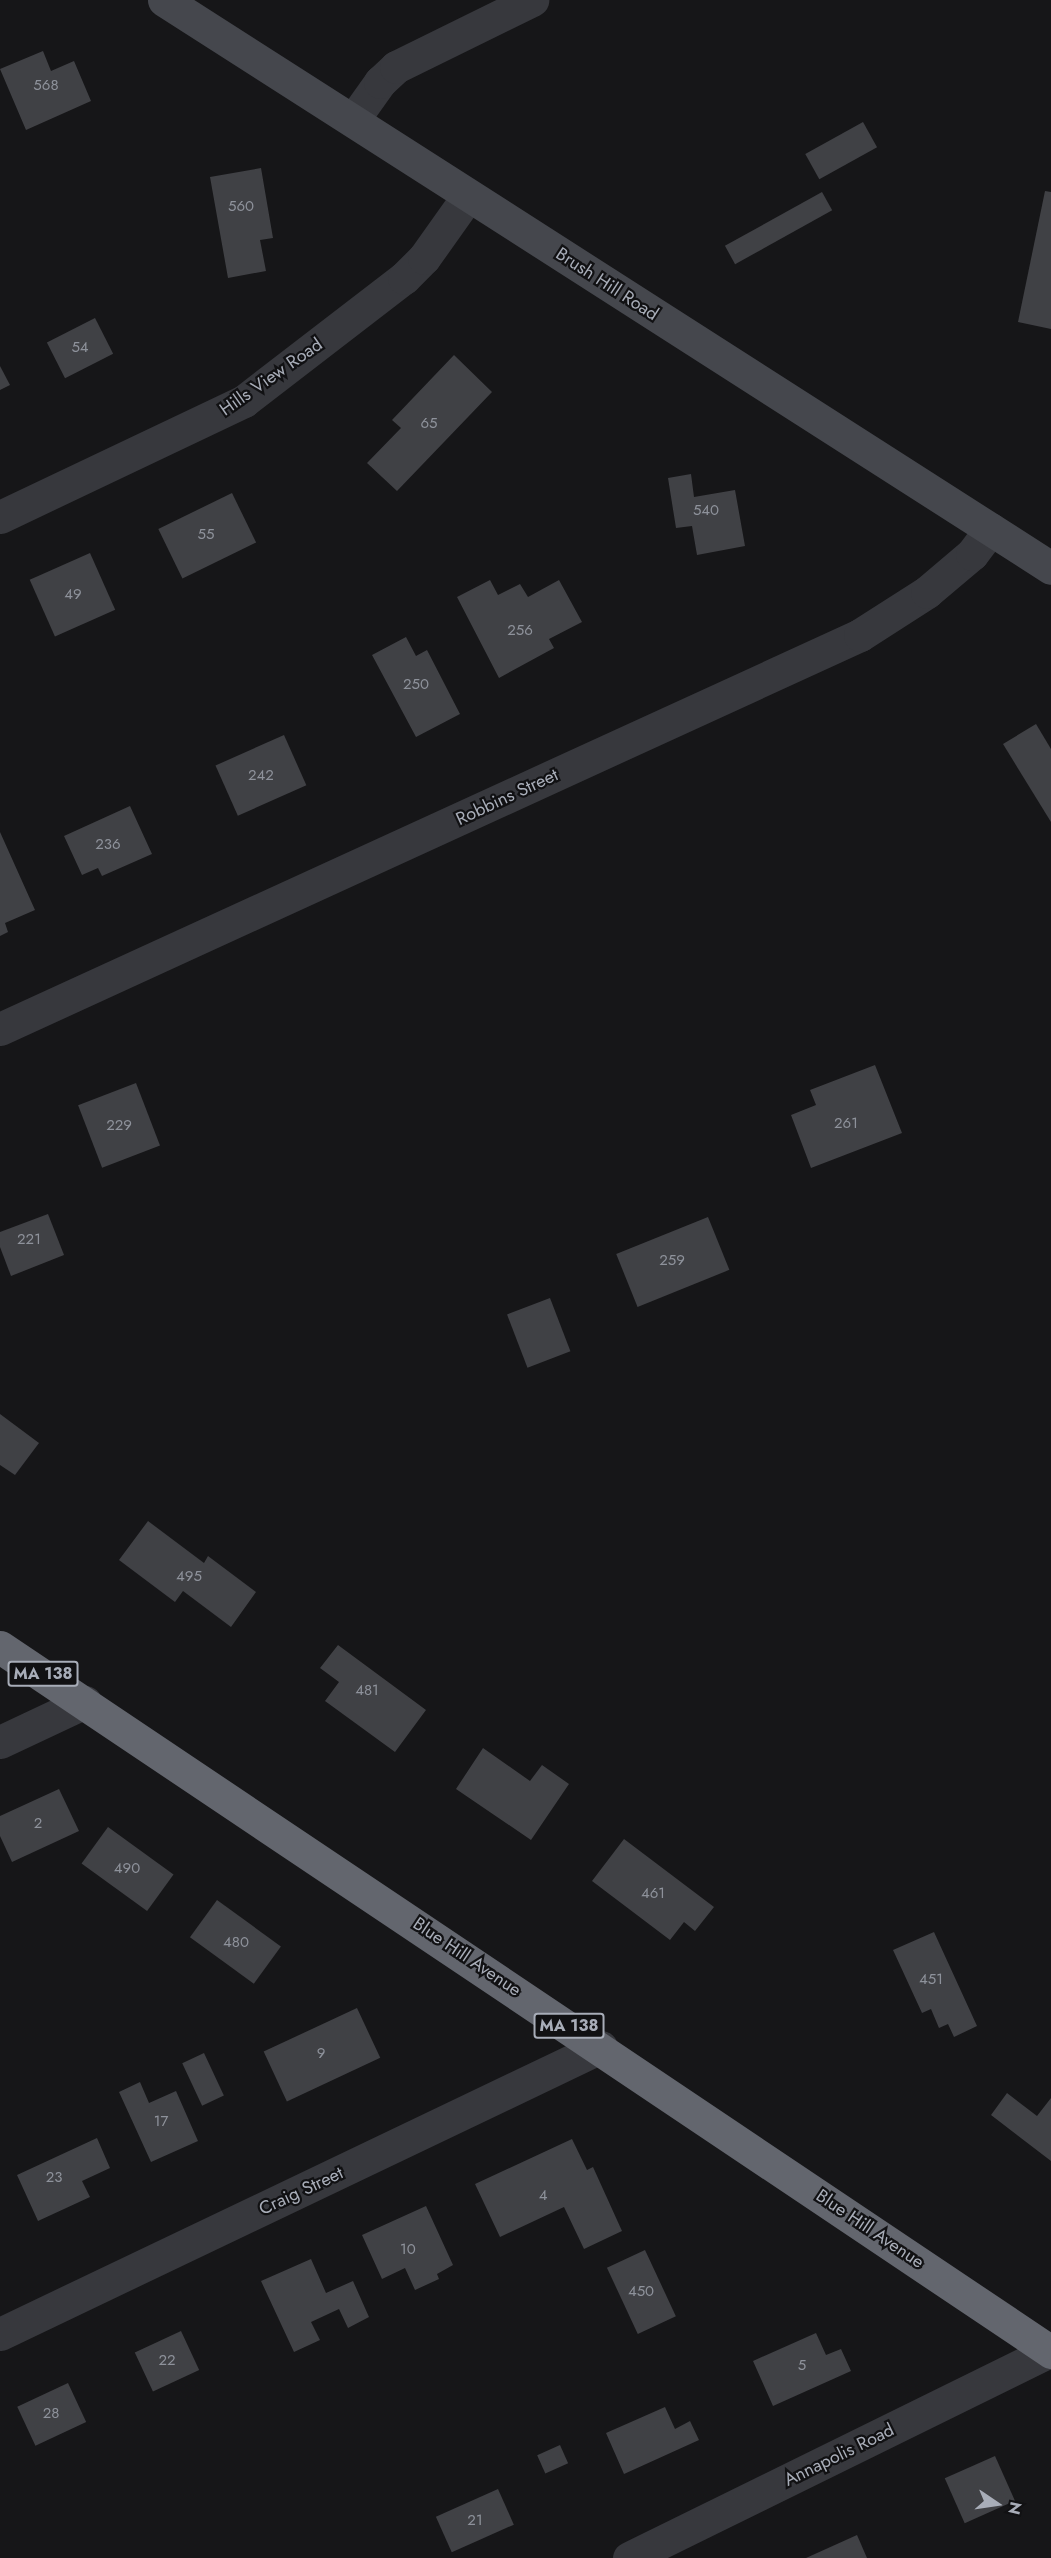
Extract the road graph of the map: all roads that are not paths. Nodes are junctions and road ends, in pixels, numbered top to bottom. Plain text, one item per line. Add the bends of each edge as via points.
1 (164, 0) edge
2 (532, 0) edge
3 (353, 120) junction
4 (468, 196) junction
5 (0, 517) edge
6 (991, 529) junction
7 (1051, 568) edge
8 (0, 1029) edge
9 (0, 1647) edge
10 (85, 1702) junction
11 (0, 1742) edge
12 (601, 2047) junction
13 (0, 2334) edge
14 (1050, 2351) edge
15 (629, 2558) edge

1 - 3 street, Brush Hill Road
2 - 3 street via 396,67
3 - 4 street, Brush Hill Road
4 - 5 street, Hills View Road via 429,252 404,278 244,401
4 - 6 street, Brush Hill Road
6 - 7 street, Brush Hill Road
6 - 8 street, Robbins Street via 972,554 927,592 861,635
9 - 10 highway, Blue Hill Avenue / MA 138
10 - 11 street
10 - 12 highway, Blue Hill Avenue / MA 138
12 - 13 street, Craig Street
12 - 14 highway, Blue Hill Avenue / MA 138
14 - 15 street, Annapolis Road

